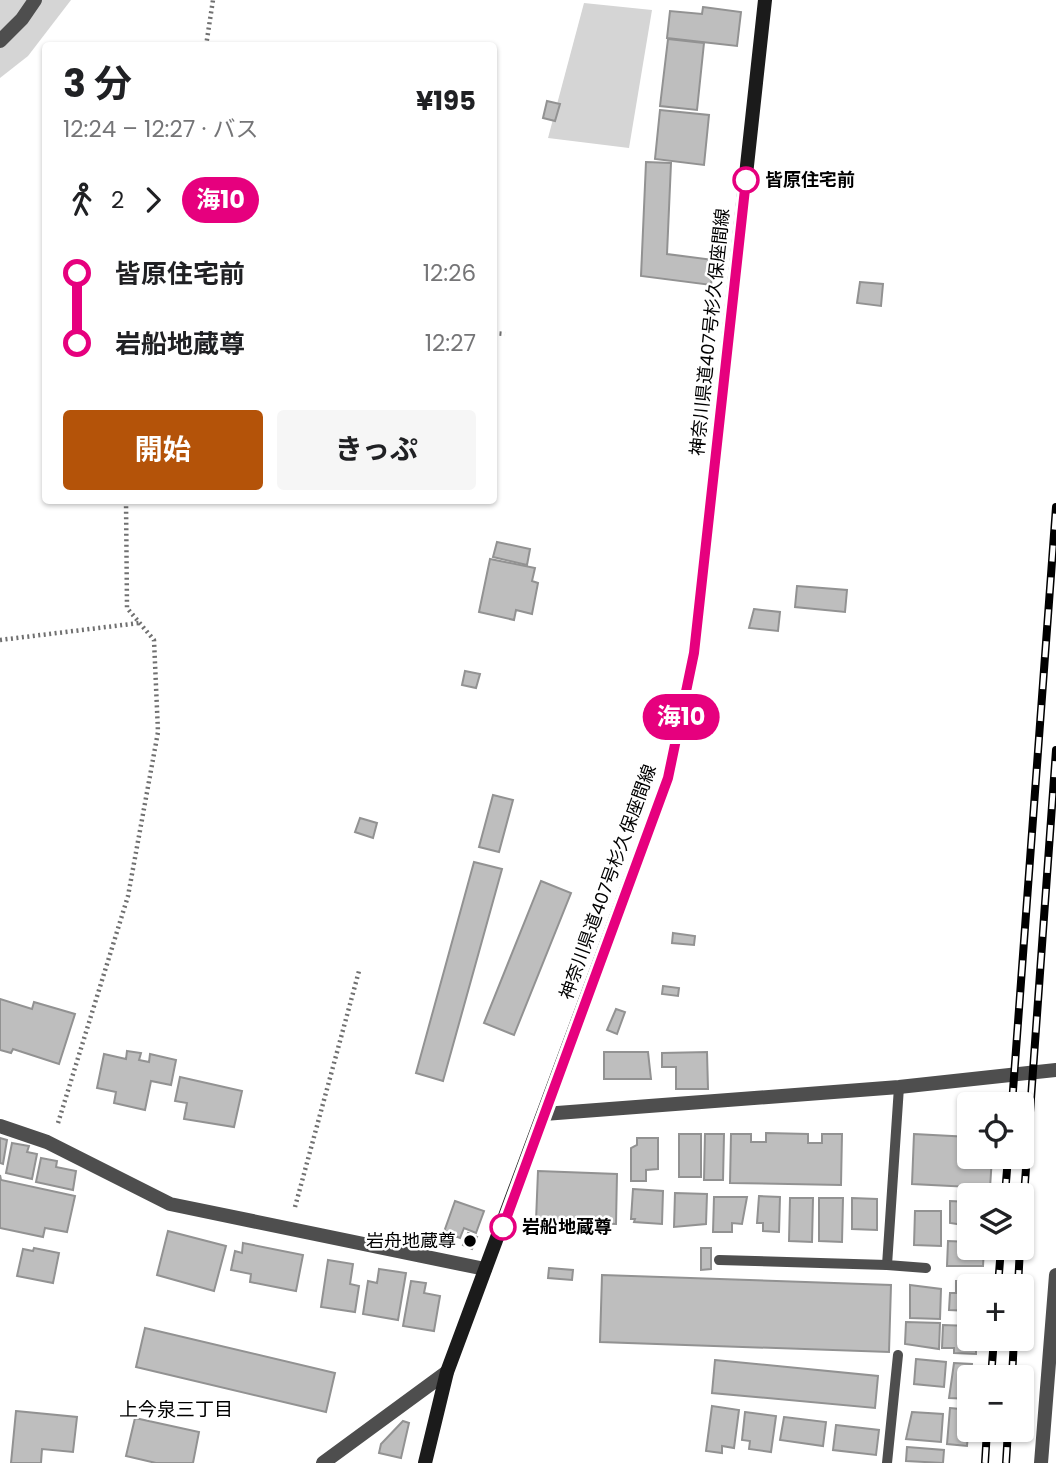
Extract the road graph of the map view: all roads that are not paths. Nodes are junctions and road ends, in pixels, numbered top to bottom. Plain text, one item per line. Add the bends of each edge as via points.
1 (35, 0) edge
2 (765, 0) edge
3 (0, 41) edge
4 (1056, 1070) edge
5 (899, 1087) junction
6 (544, 1114) junction
7 (0, 1126) edge
8 (719, 1260) dead end
9 (887, 1265) junction
10 (926, 1268) dead end
11 (485, 1269) junction
12 (1056, 1284) edge
13 (898, 1356) dead end
14 (447, 1372) junction
15 (323, 1463) edge
16 (425, 1463) edge
17 (887, 1463) edge
18 (1041, 1463) edge

1 - 3 street
2 - 6 main road, 神奈川県道407号杉久保座間線 via 694,653 668,778
4 - 5 street
5 - 6 street
5 - 9 lane
6 - 11 main road, 神奈川県道407号杉久保座間線
7 - 11 street via 47,1142 170,1204
8 - 9 lane
9 - 10 lane
11 - 14 main road, 神奈川県道407号杉久保座間線
12 - 18 street
13 - 17 lane
14 - 15 street
14 - 16 main road, 神奈川県道407号杉久保座間線

